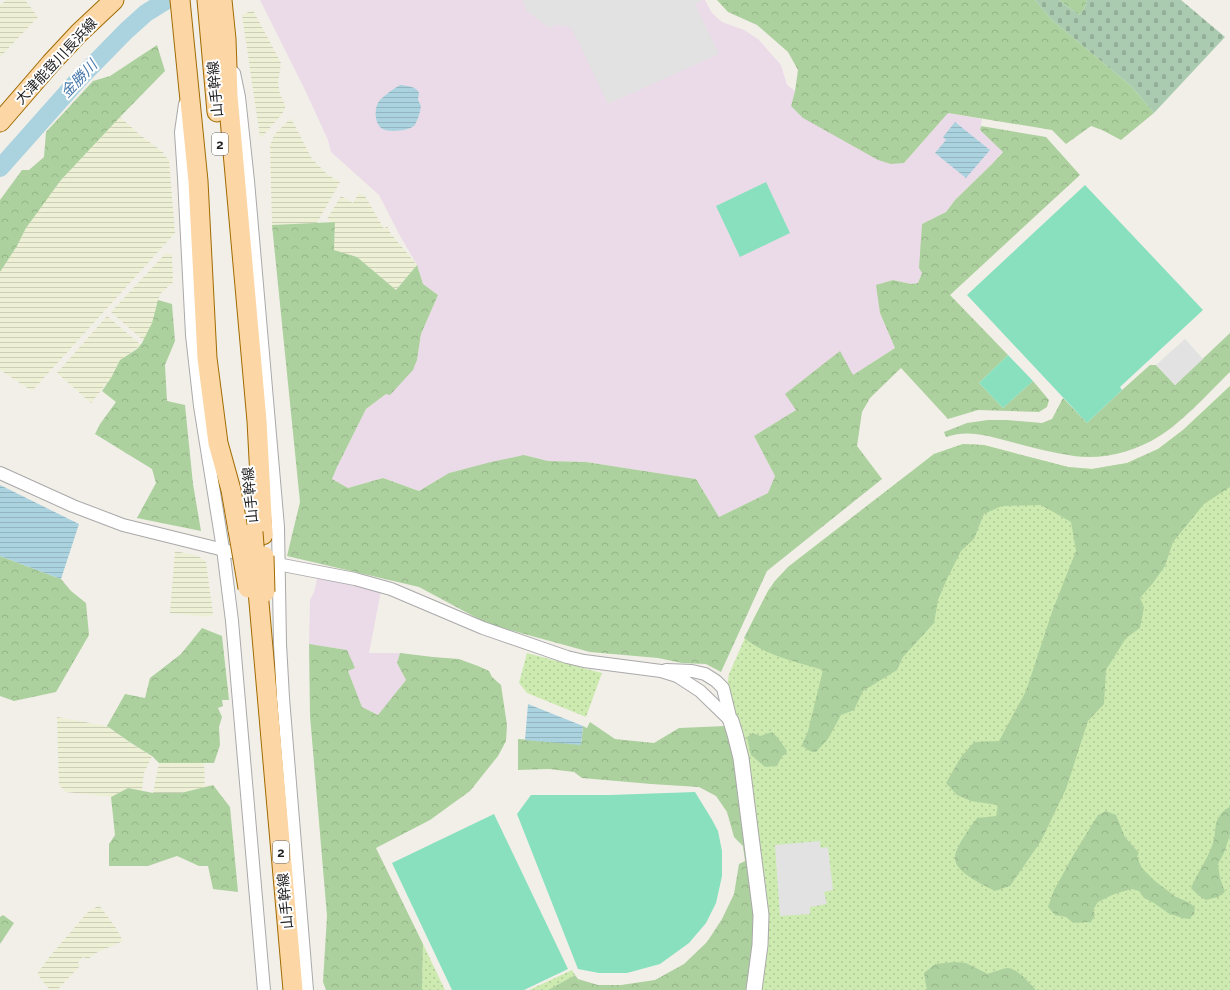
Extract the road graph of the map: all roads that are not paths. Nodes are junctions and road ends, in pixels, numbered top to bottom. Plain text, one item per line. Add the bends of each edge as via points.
1 (114, 0) edge
2 (180, 0) edge
3 (207, 0) edge
4 (222, 0) edge
5 (226, 39) junction
6 (188, 86) junction
7 (3, 113) edge
8 (0, 473) edge
9 (251, 532) junction
10 (223, 549) junction
11 (279, 565) junction
12 (257, 590) junction
13 (661, 671) junction
14 (269, 715) junction
15 (730, 721) junction
16 (264, 990) edge
17 (293, 990) edge
18 (308, 990) edge
19 (754, 990) edge

1 - 7 main road, 大津能登川長浜線
2 - 6 main road
3 - 9 main road, 山手幹線 / 2
4 - 5 main road
5 - 9 main road via 228,96 257,421
5 - 11 street via 239,97 247,173 278,527
6 - 9 main road via 198,181 208,370 218,443 230,490
6 - 10 street via 180,132 192,335 200,406
8 - 10 street via 123,525
9 - 12 main road, 山手幹線 / 2, bridge
10 - 11 street
10 - 16 street via 232,621
11 - 13 street via 391,589 483,628 567,657
11 - 18 street via 283,698
12 - 14 main road
12 - 14 main road, 山手幹線 / 2
13 - 15 street via 677,676 700,691
13 - 15 street via 692,671 705,674 716,681 723,688
14 - 17 main road, 山手幹線 / 2
15 - 19 street via 736,734 741,758 761,916

